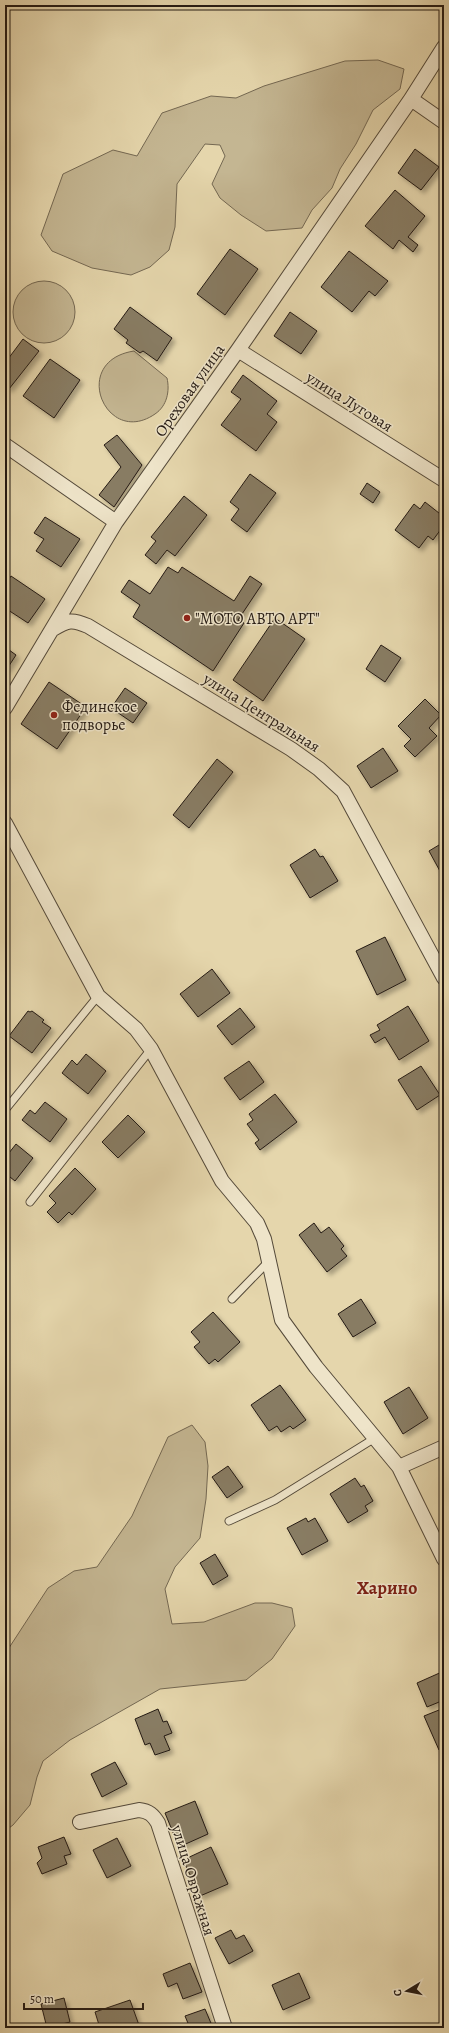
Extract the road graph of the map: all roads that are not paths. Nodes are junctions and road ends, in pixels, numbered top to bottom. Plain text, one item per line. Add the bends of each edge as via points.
1 (444, 47) edge
2 (411, 99) junction
3 (444, 122) edge
4 (238, 350) junction
5 (5, 445) edge
6 (444, 480) edge
7 (116, 522) junction
8 (53, 630) junction
9 (5, 708) edge
10 (5, 823) edge
11 (444, 978) edge
12 (98, 996) junction
13 (151, 1049) junction
14 (5, 1110) edge
15 (30, 1202) dead end
16 (269, 1261) junction
17 (232, 1299) dead end
18 (375, 1438) junction
19 (444, 1447) edge
20 (399, 1467) junction
21 (229, 1521) dead end
22 (444, 1559) edge
23 (80, 1822) dead end
24 (225, 2028) edge

1 - 2 street, Ореховая улица
2 - 3 street
2 - 4 street, Ореховая улица
4 - 6 street, улица Луговая
4 - 7 street, Ореховая улица
5 - 7 street
7 - 8 street, Ореховая улица
8 - 9 street, Ореховая улица
8 - 11 street, улица Центральная via 66,621 77,621 88,626 232,711 319,768 343,791
10 - 12 street
12 - 13 street via 136,1029
12 - 14 lane
13 - 15 lane
13 - 16 street via 222,1181 257,1223
16 - 17 lane
16 - 18 street via 282,1320 316,1367
18 - 20 street
18 - 21 lane via 275,1500
19 - 20 street
20 - 22 street
23 - 24 street, улица Овражная via 139,1810 154,1816

